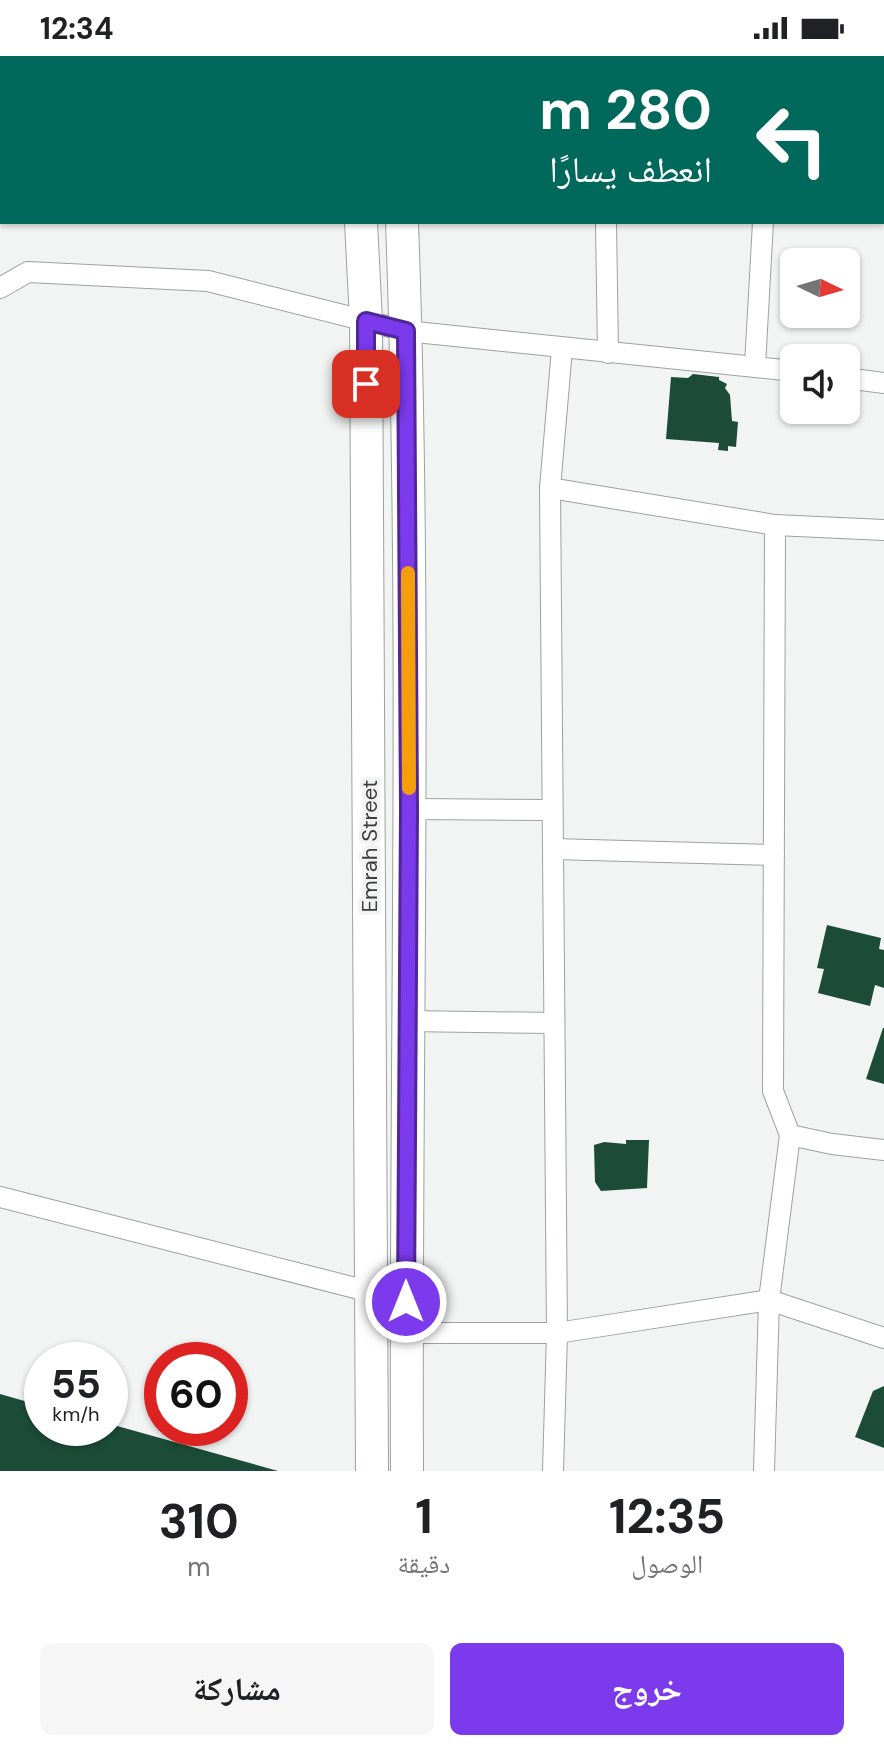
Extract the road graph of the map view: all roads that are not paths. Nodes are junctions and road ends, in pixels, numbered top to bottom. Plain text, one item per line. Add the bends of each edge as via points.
1 (361, 224) edge
2 (402, 224) edge
3 (606, 224) edge
4 (763, 224) edge
5 (0, 288) edge
6 (366, 321) junction
7 (406, 331) junction
8 (562, 349) junction
9 (608, 353) junction
10 (755, 366) junction
11 (780, 369) edge
12 (860, 380) edge
13 (884, 383) edge
14 (550, 488) junction
15 (775, 525) junction
16 (884, 530) edge
17 (409, 809) junction
18 (552, 810) junction
19 (553, 849) junction
20 (774, 855) junction
21 (407, 1021) junction
22 (554, 1023) junction
23 (790, 1135) junction
24 (884, 1150) edge
25 (0, 1197) edge
26 (371, 1292) junction
27 (769, 1300) junction
28 (406, 1333) junction
29 (557, 1333) junction
30 (884, 1338) edge
31 (372, 1471) edge
32 (407, 1471) edge
33 (553, 1471) edge
34 (764, 1471) edge

1 - 6 main road, Emrah Street
2 - 7 main road, Emrah Street
3 - 9 street
4 - 10 street
5 - 6 street via 28,272 208,281
6 - 7 street
6 - 26 main road, Emrah Street
7 - 8 street
7 - 17 main road, Emrah Street
8 - 9 street
8 - 14 street
9 - 10 street
10 - 11 street
12 - 13 street
14 - 15 street
14 - 18 street
15 - 16 street
15 - 20 street
17 - 18 street
17 - 21 main road, Emrah Street
18 - 19 street
19 - 20 street
19 - 22 street
20 - 23 street via 773,1091
21 - 22 street
21 - 28 main road, Emrah Street
22 - 29 street
23 - 24 street
23 - 27 street
25 - 26 street
26 - 31 main road, Emrah Street
27 - 29 street
27 - 30 street
27 - 34 street
28 - 29 street
28 - 32 main road, Emrah Street
29 - 33 street

